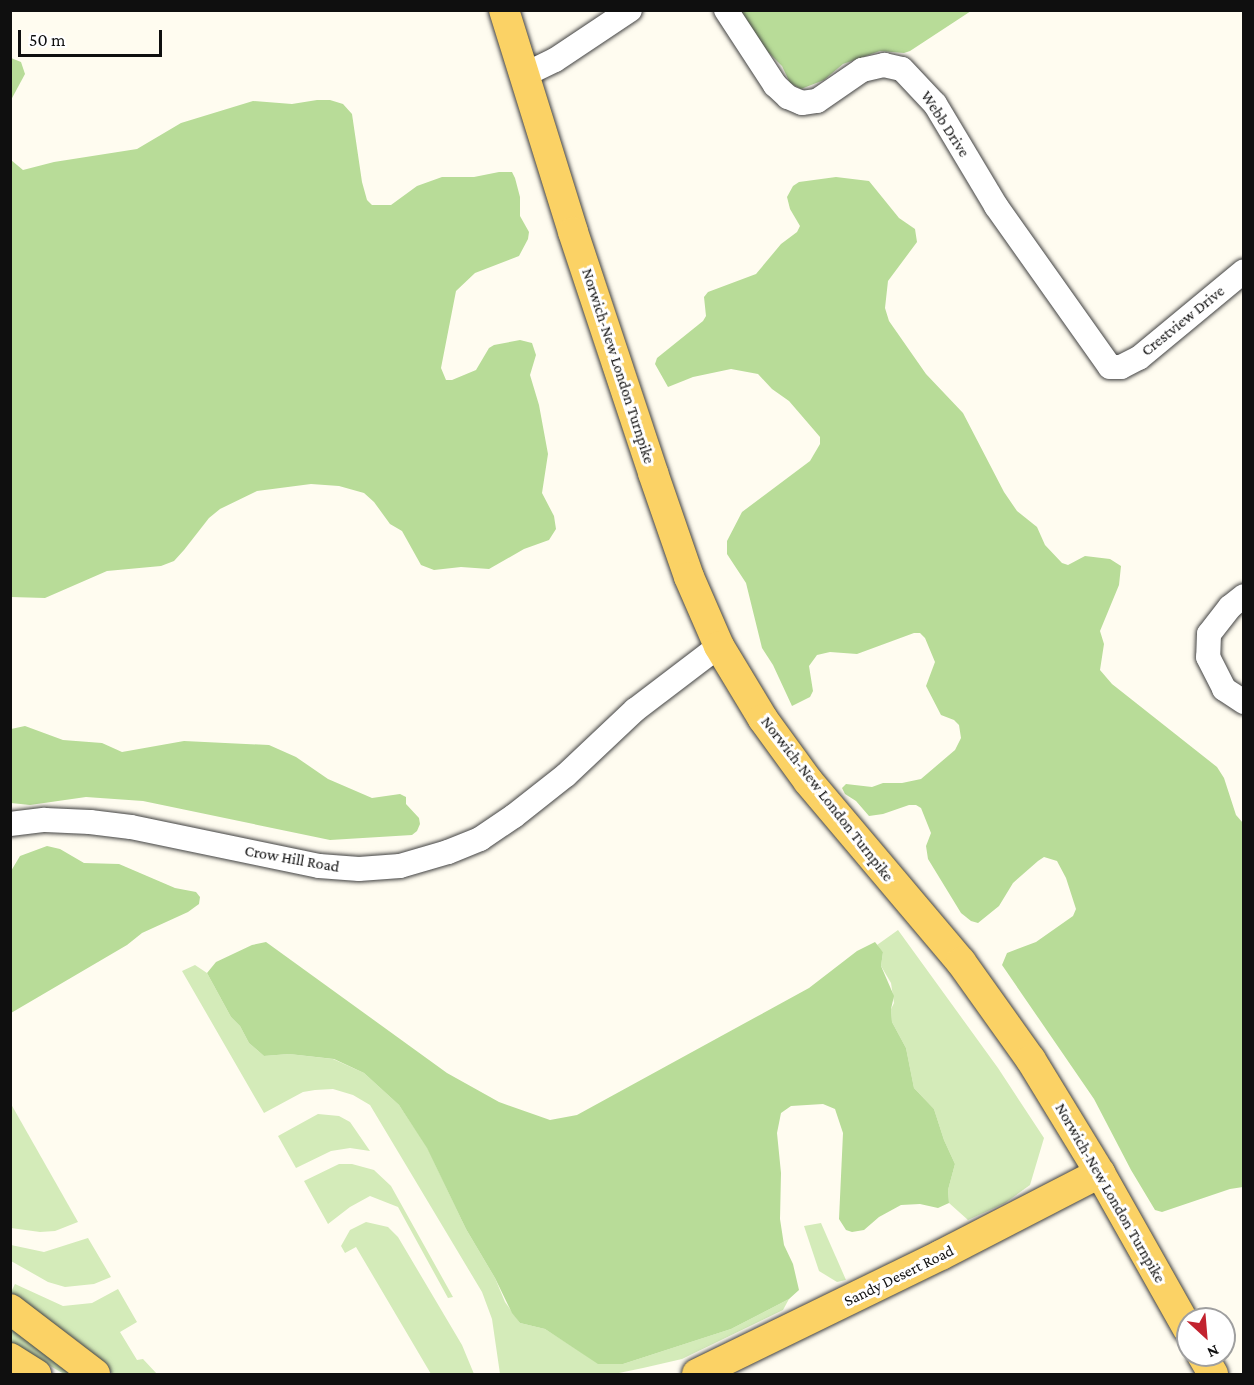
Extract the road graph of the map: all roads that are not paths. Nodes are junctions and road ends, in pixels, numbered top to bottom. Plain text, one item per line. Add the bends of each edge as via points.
1 (504, 10) edge
2 (630, 10) edge
3 (726, 10) edge
4 (524, 75) junction
5 (1244, 271) edge
6 (1121, 367) joint
7 (1244, 596) edge
8 (719, 646) junction
9 (1244, 702) edge
10 (10, 824) edge
11 (1100, 1173) junction
12 (1176, 1308) edge
13 (10, 1310) edge
14 (10, 1358) edge
15 (36, 1374) edge
16 (95, 1374) edge
17 (697, 1374) edge

1 - 4 main road, Norwich-New London Turnpike
2 - 4 street via 555,60
3 - 6 street, Webb Drive via 775,85 802,103 817,101 862,70 884,65 902,69 935,104 996,206 1110,367
4 - 8 main road, Norwich-New London Turnpike via 653,473 689,577
5 - 6 street, Crestview Drive via 1139,358
7 - 9 street via 1209,634 1208,657 1224,689
8 - 10 street, Crow Hill Road via 635,710 566,775 514,816 480,838 400,866 319,866 132,827 90,822 45,820
8 - 11 main road, Norwich-New London Turnpike via 763,719 808,781 961,962 1031,1060
11 - 12 main road, Norwich-New London Turnpike
11 - 17 main road, Sandy Desert Road via 942,1256
13 - 16 main road
14 - 15 main road

